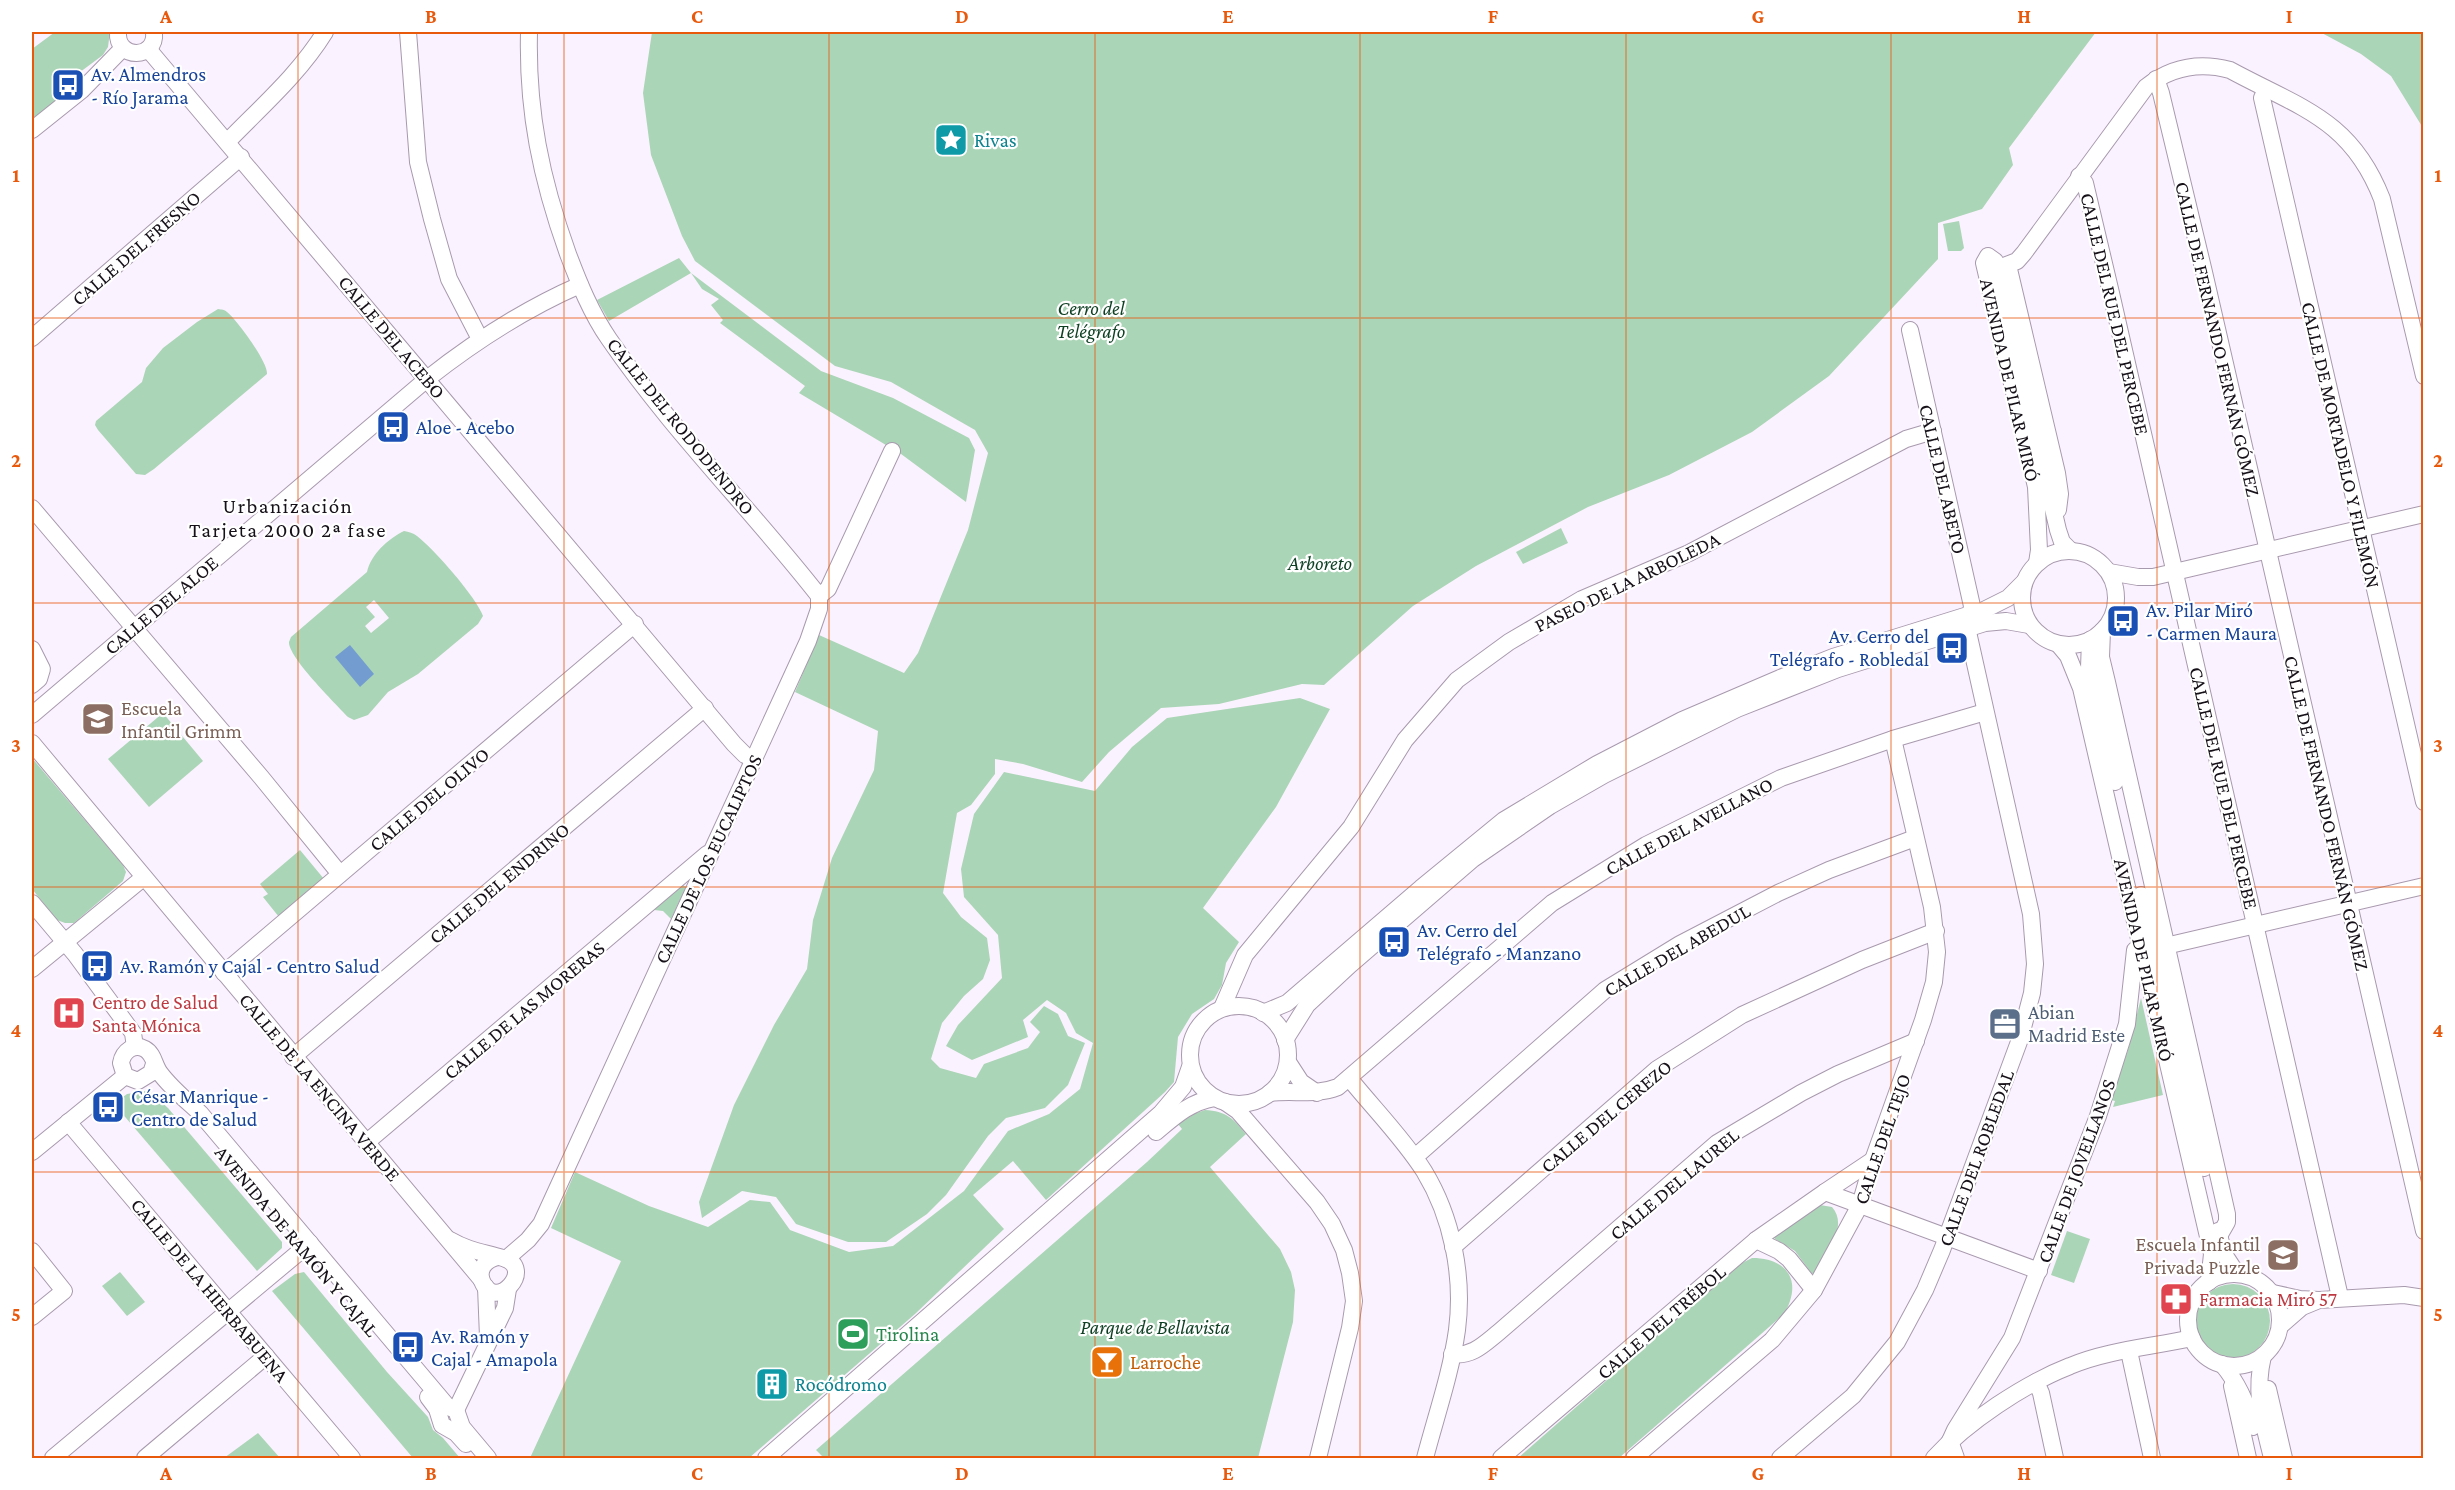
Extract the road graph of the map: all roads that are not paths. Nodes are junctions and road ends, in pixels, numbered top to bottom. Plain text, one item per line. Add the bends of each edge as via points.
1 (118, 32) edge
2 (154, 32) edge
3 (325, 32) edge
4 (408, 32) edge
5 (529, 32) edge
6 (123, 48) junction
7 (148, 49) junction
8 (2156, 79) junction
9 (2265, 89) junction
10 (32, 130) edge
11 (228, 141) junction
12 (241, 157) junction
13 (2079, 176) junction
14 (2002, 267) junction
15 (580, 285) junction
16 (1910, 330) dead end
17 (32, 338) edge
18 (480, 339) junction
19 (2424, 376) edge
20 (427, 379) junction
21 (1933, 431) junction
22 (892, 451) dead end
23 (32, 508) edge
24 (2424, 514) edge
25 (2360, 529) junction
26 (2266, 550) junction
27 (2071, 551) junction
28 (2037, 563) junction
29 (2109, 572) junction
30 (2173, 572) junction
31 (2153, 577) junction
32 (2024, 582) junction
33 (819, 596) junction
34 (2115, 608) junction
35 (1970, 620) junction
36 (634, 624) junction
37 (2029, 625) junction
38 (134, 629) junction
39 (2096, 636) junction
40 (2058, 644) junction
41 (32, 649) edge
42 (32, 685) edge
43 (705, 708) junction
44 (1985, 712) junction
45 (32, 715) edge
46 (1893, 739) junction
47 (32, 743) edge
48 (754, 759) junction
49 (2424, 802) edge
50 (1915, 838) junction
51 (710, 852) joint
52 (339, 874) junction
53 (143, 878) junction
54 (688, 880) junction
55 (2424, 886) edge
56 (32, 903) edge
57 (2348, 904) junction
58 (2256, 924) junction
59 (2137, 928) junction
60 (1936, 931) junction
61 (63, 941) junction
62 (2160, 947) junction
63 (1239, 965) junction
64 (32, 969) edge
65 (224, 973) junction
66 (1222, 1008) junction
67 (1256, 1010) junction
68 (1285, 1040) junction
69 (1916, 1041) junction
70 (135, 1047) junction
71 (293, 1057) junction
72 (1288, 1062) junction
73 (154, 1064) junction
74 (1190, 1067) junction
75 (125, 1076) junction
76 (1349, 1078) junction
77 (143, 1080) junction
78 (1270, 1093) junction
79 (1317, 1093) junction
80 (1220, 1100) junction
81 (68, 1122) junction
82 (367, 1142) junction
83 (32, 1152) edge
84 (1414, 1157) junction
85 (1873, 1160) junction
86 (1825, 1192) junction
87 (1860, 1205) junction
88 (2424, 1231) edge
89 (1947, 1237) junction
90 (446, 1239) junction
91 (1756, 1240) junction
92 (306, 1246) junction
93 (1453, 1247) junction
94 (32, 1251) edge
95 (502, 1258) junction
96 (2039, 1271) junction
97 (2237, 1274) junction
98 (2209, 1282) junction
99 (484, 1283) junction
100 (508, 1289) junction
101 (1814, 1290) junction
102 (2273, 1293) junction
103 (2340, 1297) junction
104 (2424, 1298) edge
105 (2319, 1300) junction
106 (228, 1311) junction
107 (32, 1317) edge
108 (2280, 1326) junction
109 (2192, 1338) junction
110 (488, 1340) junction
111 (2129, 1351) junction
112 (1452, 1354) junction
113 (266, 1356) junction
114 (2261, 1363) junction
115 (2227, 1370) junction
116 (2036, 1382) junction
117 (1974, 1401) junction
118 (450, 1416) junction
119 (1985, 1416) junction
120 (1950, 1441) junction
121 (53, 1458) edge
122 (145, 1458) edge
123 (352, 1458) edge
124 (478, 1458) edge
125 (488, 1458) edge
126 (766, 1458) edge
127 (782, 1458) edge
128 (1318, 1458) edge
129 (1425, 1458) edge
130 (1502, 1458) edge
131 (1634, 1458) edge
132 (1780, 1458) edge
133 (1934, 1458) edge
134 (1956, 1458) edge
135 (2055, 1458) edge
136 (2152, 1458) edge
137 (2248, 1458) edge
138 (2260, 1458) edge
139 (2272, 1458) edge
140 (2284, 1458) edge

1 - 6 street
2 - 7 street
3 - 11 street via 306,60
4 - 18 street via 418,162 449,279
5 - 15 street, CALLE DEL RODODENDRO via 530,95 541,168 552,211
6 - 7 street via 138,54
6 - 10 street via 82,90
7 - 11 street, CALLE DEL ACEBO
8 - 9 street via 2184,68 2218,67
8 - 13 street via 2138,96
8 - 26 street, CALLE DE FERNANDO FERNÁN GÓMEZ
9 - 19 street via 2324,119 2354,147 2374,179
9 - 25 street, CALLE DE MORTADELO Y FILEMÓN via 2262,98
11 - 12 street, CALLE DEL ACEBO
12 - 17 street, CALLE DEL FRESNO
12 - 20 street, CALLE DEL ACEBO
13 - 14 street via 2024,253
13 - 30 street, CALLE DEL RUE DEL PERCEBE via 2085,183
14 - 27 street, AVENIDA DE PILAR MIRÓ via 2055,519 2062,542
14 - 28 street, AVENIDA DE PILAR MIRÓ via 1988,256 1983,263 2036,487
15 - 18 street, CALLE DEL ALOE
15 - 33 street, CALLE DEL RODODENDRO via 608,338 666,415
16 - 21 street, CALLE DEL ABETO
18 - 20 street, CALLE DEL ALOE
20 - 36 street, CALLE DEL ACEBO
20 - 38 street, CALLE DEL ALOE
21 - 35 street, CALLE DEL ABETO
21 - 63 street, PASEO DE LA ARBOLEDA via 1906,439 1689,553 1582,599 1509,642 1457,680 1405,740 1351,826
22 - 33 street, CALLE DE LOS EUCALIPTOS via 828,589
23 - 38 street
24 - 25 street
25 - 26 street
25 - 49 street, CALLE DE MORTADELO Y FILEMÓN
26 - 30 street
26 - 57 street, CALLE DE FERNANDO FERNÁN GÓMEZ
27 - 28 street via 2053,553
27 - 29 street via 2089,555
28 - 32 street
29 - 31 street
29 - 34 street via 2116,593
30 - 31 street
30 - 58 street, CALLE DEL RUE DEL PERCEBE
31 - 34 street via 2121,598
32 - 35 street via 2008,598
32 - 37 street via 2022,607
33 - 48 street, CALLE DE LOS EUCALIPTOS via 819,609 808,641
34 - 39 street
35 - 37 street
35 - 44 street, CALLE DEL ROBLEDAL
35 - 67 street via 1833,657 1682,720 1597,765 1504,820 1287,1003
35 - 68 street via 1737,709 1550,806 1473,859 1350,965 1307,1005
36 - 43 street, CALLE DEL ACEBO
36 - 52 street, CALLE DEL OLIVO
37 - 40 street
38 - 45 street, CALLE DEL ALOE
38 - 52 street
39 - 40 street via 2074,645
39 - 62 street, AVENIDA DE PILAR MIRÓ via 2089,669 2092,685
40 - 59 street, AVENIDA DE PILAR MIRÓ via 2068,656 2081,688
41 - 42 street via 42,669
43 - 48 street, CALLE DEL ACEBO via 745,755
43 - 71 street, CALLE DEL ENDRINO
44 - 46 street, CALLE DEL AVELLANO
44 - 89 street, CALLE DEL ROBLEDAL via 2031,914 2035,964 2020,1039
46 - 50 street, CALLE DEL TEJO
46 - 76 street, CALLE DEL AVELLANO via 1781,778 1646,845 1552,903
47 - 53 street, CALLE DE LA ENCINA VERDE
48 - 51 street, CALLE DE LOS EUCALIPTOS
50 - 60 street, CALLE DEL TEJO
50 - 84 street, CALLE DEL ABEDUL via 1778,893 1700,933 1605,990
51 - 54 street, CALLE DE LAS MORERAS
52 - 65 street, CALLE DEL OLIVO
53 - 61 street
53 - 65 street, CALLE DE LA ENCINA VERDE
54 - 82 street, CALLE DE LAS MORERAS
54 - 95 street, CALLE DE LOS EUCALIPTOS via 541,1224 528,1240
55 - 57 street
56 - 61 street
57 - 58 street
57 - 88 street, CALLE DE FERNANDO FERNÁN GÓMEZ
58 - 62 street
58 - 103 street, CALLE DEL RUE DEL PERCEBE
59 - 96 street, CALLE DE JOVELLANOS via 2127,1024 2098,1116
59 - 98 street, AVENIDA DE PILAR MIRÓ via 2212,1254
60 - 69 street, CALLE DEL TEJO via 1934,981
60 - 93 street, CALLE DEL CEREZO via 1862,960 1742,1016 1657,1069
61 - 64 street
61 - 70 street via 129,1028
62 - 97 street, AVENIDA DE PILAR MIRÓ via 2219,1236 2224,1254
63 - 66 street, PASEO DE LA ARBOLEDA
63 - 67 street via 1240,990
65 - 71 street, CALLE DE LA ENCINA VERDE
66 - 67 street
66 - 74 street via 1206,1017 1195,1032 1189,1049
67 - 68 street via 1278,1025
68 - 72 street
69 - 85 street, CALLE DEL TEJO
69 - 112 street, CALLE DEL LAUREL via 1838,1074 1717,1143 1499,1332 1473,1352
70 - 73 street via 150,1053
70 - 75 street via 122,1058
71 - 82 street, CALLE DE LA ENCINA VERDE
72 - 78 street
72 - 79 street via 1301,1082
73 - 77 street
73 - 92 street, AVENIDA DE RAMÓN Y CAJAL via 200,1113
74 - 80 street via 1203,1090
74 - 126 street via 1183,1087 1161,1113
75 - 77 street
75 - 81 street
76 - 79 street, CALLE DEL AVELLANO via 1338,1088
76 - 84 street
77 - 92 street, AVENIDA DE RAMÓN Y CAJAL via 152,1083 193,1118
78 - 79 street, CALLE DEL AVELLANO
78 - 80 street via 1242,1104
80 - 127 street via 1192,1104 1169,1121
80 - 128 street via 1238,1111 1317,1202 1344,1250 1354,1301
81 - 83 street
81 - 106 street, CALLE DE LA HIERBABUENA
82 - 90 street, CALLE DE LA ENCINA VERDE
84 - 93 street via 1439,1201
85 - 86 street, CALLE DEL TRÉBOL
85 - 87 street, CALLE DEL TEJO
86 - 87 street
86 - 91 street, CALLE DEL TRÉBOL
87 - 89 street
87 - 101 street, CALLE DEL TEJO
89 - 96 street
89 - 132 street, CALLE DEL ROBLEDAL via 1897,1342 1853,1396
90 - 95 street, CALLE DE LA ENCINA VERDE via 476,1253
90 - 99 street, CALLE DE LA ENCINA VERDE
91 - 101 street via 1789,1258
91 - 130 street, CALLE DEL TRÉBOL
92 - 106 street
92 - 118 street, AVENIDA DE RAMÓN Y CAJAL via 430,1400
93 - 112 street via 1459,1304
94 - 107 street via 64,1291
95 - 99 street via 491,1259 483,1267
95 - 100 street via 516,1274
96 - 117 street, CALLE DE JOVELLANOS via 2012,1338
97 - 98 street
97 - 102 street via 2259,1281
98 - 109 street via 2196,1295 2188,1312
99 - 100 street via 493,1292
99 - 110 street
100 - 110 street via 505,1308
101 - 131 street, CALLE DEL TEJO via 1772,1340
102 - 105 street
102 - 108 street via 2280,1310
103 - 104 street
103 - 105 street
105 - 108 street via 2302,1307
106 - 113 street, CALLE DE LA HIERBABUENA
106 - 121 street
108 - 114 street
109 - 111 street
109 - 115 street via 2206,1357
110 - 118 street
111 - 116 street via 2071,1365
111 - 136 street
112 - 129 street
113 - 122 street
113 - 123 street, CALLE DE LA HIERBABUENA
114 - 115 street
114 - 139 street via 2259,1402
114 - 140 street
115 - 137 street
115 - 138 street via 2248,1405
116 - 119 street
116 - 135 street
117 - 119 street
117 - 120 street, CALLE DE JOVELLANOS
118 - 124 street, AVENIDA DE RAMÓN Y CAJAL via 456,1433
118 - 125 street, AVENIDA DE RAMÓN Y CAJAL
119 - 120 street
120 - 133 street, CALLE DE JOVELLANOS
120 - 134 street

